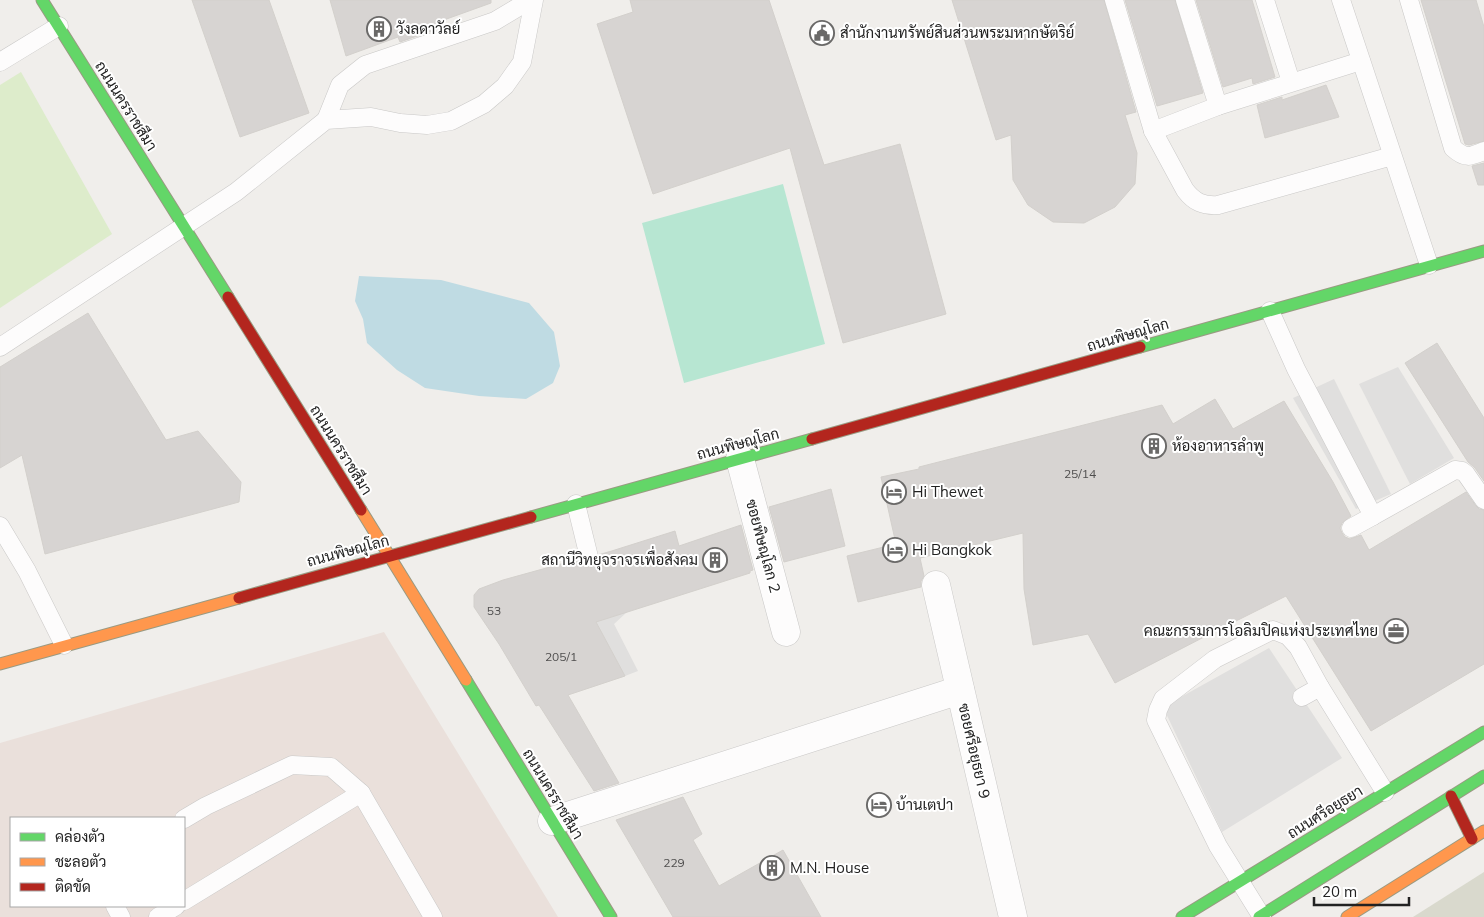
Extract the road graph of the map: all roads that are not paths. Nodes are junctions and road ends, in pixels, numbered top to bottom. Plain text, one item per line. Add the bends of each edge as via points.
1 (42, 0) edge
2 (530, 0) edge
3 (534, 0) edge
4 (1114, 0) edge
5 (1186, 0) edge
6 (1265, 0) edge
7 (1341, 0) edge
8 (1408, 0) edge
9 (59, 26) junction
10 (1361, 61) junction
11 (0, 62) edge
12 (1291, 82) junction
13 (1218, 106) junction
14 (326, 120) junction
15 (1152, 131) junction
16 (1484, 151) edge
17 (1392, 156) junction
18 (183, 227) junction
19 (1484, 251) edge
20 (1428, 265) junction
21 (1270, 311) junction
22 (0, 346) edge
23 (740, 459) junction
24 (1484, 500) edge
25 (576, 504) junction
26 (1373, 516) junction
27 (0, 526) edge
28 (1351, 528) dead end
29 (390, 556) junction
30 (589, 557) dead end
31 (936, 584) dead end
32 (786, 632) dead end
33 (64, 646) junction
34 (0, 664) edge
35 (1320, 687) junction
36 (960, 690) junction
37 (1302, 697) dead end
38 (1484, 732) edge
39 (1481, 774) edge
40 (1385, 792) junction
41 (361, 793) junction
42 (1452, 796) junction
43 (185, 818) edge
44 (552, 821) junction
45 (1484, 831) edge
46 (1472, 838) junction
47 (1240, 882) junction
48 (185, 900) edge
49 (174, 907) edge
50 (158, 917) edge
51 (433, 917) edge
52 (611, 917) edge
53 (1013, 917) edge
54 (1182, 917) edge
55 (1261, 917) edge
56 (1347, 917) edge

1 - 9 main road, ถนนนครราชสีมา
2 - 14 lane via 495,21 365,65 340,85
3 - 14 lane via 522,62 506,86 484,104 451,121 427,125 371,117
4 - 15 lane
5 - 13 lane
6 - 12 lane
7 - 10 lane
8 - 16 lane via 1453,148 1469,156
9 - 11 lane
9 - 18 main road, ถนนนครราชสีมา
10 - 12 lane
10 - 17 lane
12 - 13 lane
13 - 15 lane
14 - 18 lane via 236,192
15 - 17 lane via 1192,198 1210,206
17 - 20 lane
18 - 22 lane
18 - 29 main road, ถนนนครราชสีมา
19 - 20 main road, ถนนพิษณุโลก
20 - 21 main road, ถนนพิษณุโลก
21 - 23 main road, ถนนพิษณุโลก
21 - 26 lane via 1296,369
23 - 25 main road, ถนนพิษณุโลก
23 - 32 street, ซอยพิษณุโลก 2
24 - 26 lane via 1466,474 1454,470
25 - 29 main road, ถนนพิษณุโลก
25 - 30 lane
26 - 28 lane
27 - 33 lane via 27,570
29 - 33 main road, ถนนพิษณุโลก
29 - 44 main road, ถนนนครราชสีมา
31 - 36 street, ซอยศรีอยุธยา 9
33 - 34 main road, ถนนพิษณุโลก
35 - 37 lane
35 - 40 lane
35 - 47 lane via 1298,647 1288,636 1273,630 1215,659 1163,699 1158,710 1156,720 1186,767 1218,846
36 - 44 street
36 - 53 street, ซอยศรีอยุธยา 9
38 - 40 main road, ถนนศรีอยุธยา via 1466,748
39 - 42 main road
40 - 47 main road, ถนนศรีอยุธยา
41 - 43 lane via 331,767 292,765
41 - 48 lane
41 - 51 lane
42 - 46 main road
42 - 55 main road
44 - 52 main road, ถนนนครราชสีมา
45 - 46 main road
46 - 56 main road
47 - 54 main road, ถนนศรีอยุธยา
47 - 55 lane
49 - 50 lane

